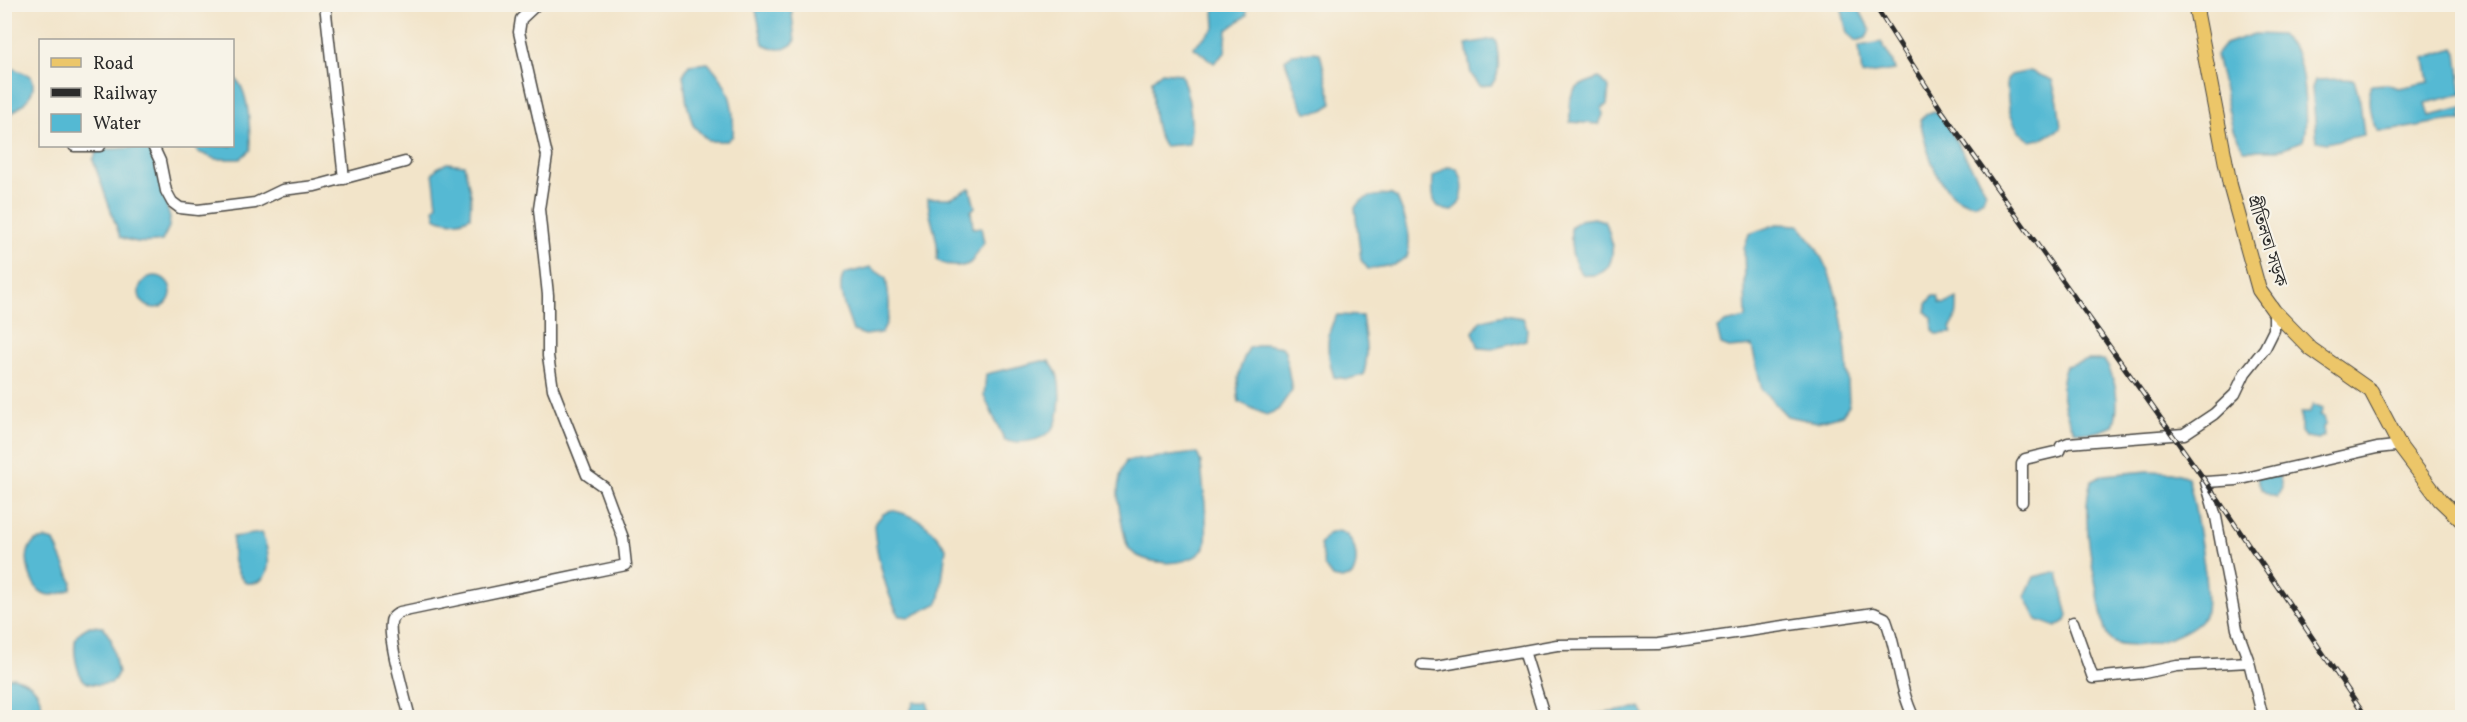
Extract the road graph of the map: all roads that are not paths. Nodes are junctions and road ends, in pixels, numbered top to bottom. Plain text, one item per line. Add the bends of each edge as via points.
1 (325, 4) edge
2 (537, 4) edge
3 (2195, 4) edge
4 (153, 147) edge
5 (405, 162) dead end
6 (344, 179) junction
7 (2274, 311) junction
8 (2401, 448) junction
9 (2022, 502) dead end
10 (2463, 521) edge
11 (2073, 622) dead end
12 (1524, 651) junction
13 (2249, 662) junction
14 (1422, 665) dead end
15 (410, 717) edge
16 (1545, 717) edge
17 (1914, 717) edge
18 (2263, 717) edge

1 - 6 street
2 - 15 street via 521,19 519,32 547,156 539,209 553,389 587,475 604,487 623,538 626,566 400,612 391,623
3 - 7 main road, প্রীতিলতা সড়ক via 2245,246 2259,290
4 - 6 street via 166,191 180,208 198,210 255,203 282,190
5 - 6 street
7 - 8 main road, প্রীতিলতা সড়ক via 2312,349 2371,391
7 - 9 street via 2274,330 2265,348 2235,394 2214,414 2184,434 2068,443 2059,451 2025,459
8 - 10 main road, প্রীতিলতা সড়ক via 2440,500
8 - 13 street via 2377,448 2237,480 2206,482 2237,629
11 - 13 street via 2093,678 2177,666
12 - 14 street via 1437,666
12 - 16 street
12 - 17 street via 1557,645 1658,644 1874,613 1885,618
13 - 18 street

